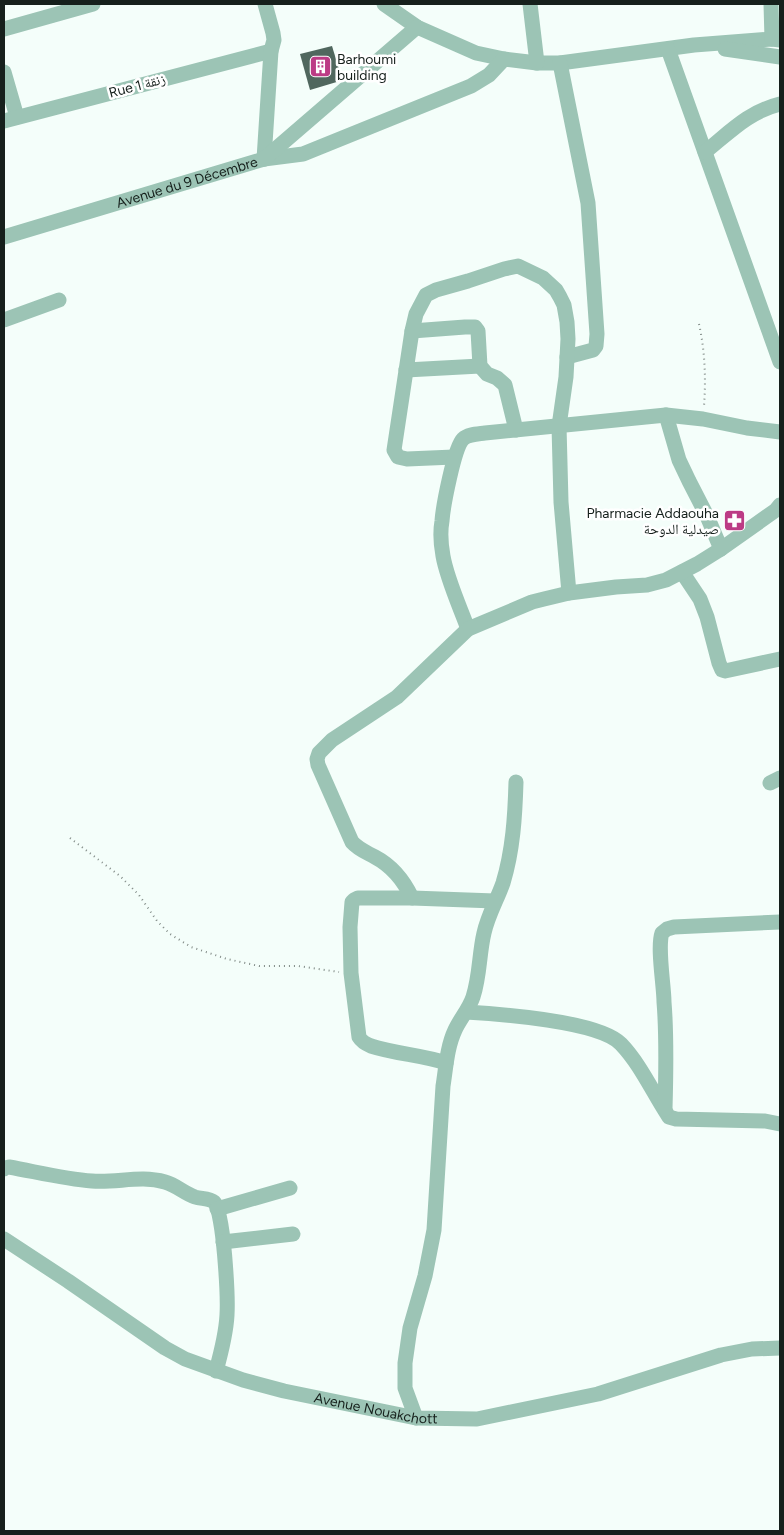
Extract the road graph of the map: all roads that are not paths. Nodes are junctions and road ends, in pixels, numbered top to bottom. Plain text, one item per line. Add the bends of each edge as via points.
1 (88, 4) edge
2 (265, 4) edge
3 (384, 4) edge
4 (530, 4) edge
5 (771, 4) edge
6 (401, 9) edge
7 (417, 27) junction
8 (4, 29) edge
9 (776, 39) edge
10 (694, 45) junction
11 (668, 50) junction
12 (271, 51) junction
13 (780, 57) edge
14 (504, 59) junction
15 (537, 63) junction
16 (560, 63) junction
17 (4, 72) edge
18 (780, 104) edge
19 (10, 119) edge
20 (705, 152) junction
21 (264, 159) junction
22 (4, 237) edge
23 (59, 300) dead end
24 (4, 320) edge
25 (412, 331) junction
26 (567, 357) junction
27 (780, 362) edge
28 (480, 366) junction
29 (406, 370) junction
30 (666, 415) junction
31 (560, 426) junction
32 (516, 430) junction
33 (780, 432) edge
34 (454, 457) junction
35 (780, 505) edge
36 (721, 549) junction
37 (682, 572) junction
38 (569, 593) junction
39 (468, 629) junction
40 (780, 659) edge
41 (516, 782) dead end
42 (412, 898) junction
43 (495, 902) junction
44 (780, 922) edge
45 (466, 1012) junction
46 (446, 1063) junction
47 (665, 1111) junction
48 (780, 1124) edge
49 (4, 1169) edge
50 (290, 1188) dead end
51 (217, 1208) junction
52 (293, 1234) dead end
53 (4, 1240) edge
54 (223, 1242) junction
55 (780, 1348) edge
56 (216, 1371) junction
57 (416, 1418) junction

1 - 8 street
2 - 12 street via 274,40
3 - 6 street
4 - 15 street
5 - 9 street
6 - 7 street
7 - 14 street via 476,53
7 - 21 street, Avenue du 9 Décembre
9 - 10 street
10 - 11 street
10 - 13 street
11 - 16 street
11 - 20 street
12 - 19 street, Rue 1 زنقة
12 - 21 street
14 - 15 street
14 - 21 street via 489,75 471,86 303,154
15 - 16 street
16 - 26 street via 588,203 597,334 596,346 592,350
17 - 19 street
18 - 20 street via 748,116
20 - 27 street
21 - 22 street, Avenue du 9 Décembre
23 - 24 street
25 - 26 street via 426,295 518,266 543,278 556,290 564,305
25 - 28 street via 475,327
25 - 29 street
26 - 31 street
28 - 29 street
28 - 32 street via 505,385
29 - 34 street via 395,455 407,459
30 - 31 street
30 - 33 street
30 - 36 street via 679,460
31 - 32 street
31 - 38 street via 561,502
32 - 34 street via 469,435 458,446
34 - 39 street via 442,521 443,556
35 - 36 street
36 - 37 street
37 - 38 street via 647,585
37 - 40 street via 700,599 722,670
38 - 39 street via 532,602
39 - 42 street via 397,698 332,740 318,753 318,765 352,842 394,872
41 - 43 street via 510,853
42 - 43 street
42 - 46 street via 358,898 352,902 351,973 357,1029 361,1041 373,1047
43 - 45 street via 488,918 473,996
44 - 47 street via 674,927 662,933
45 - 46 street via 455,1030
45 - 47 street via 586,1027 613,1037 633,1060
46 - 57 street via 434,1230 426,1276 410,1328 405,1363 405,1388
47 - 48 street via 676,1119
49 - 51 street via 10,1167 91,1181 163,1181 194,1197 212,1201
50 - 51 street
51 - 54 street
52 - 54 street
53 - 56 street, Avenue Nouakchott via 165,1348
54 - 56 street via 227,1316
55 - 57 street, Avenue Nouakchott via 721,1354 598,1394 510,1413 477,1419
56 - 57 street, Avenue Nouakchott via 284,1392

